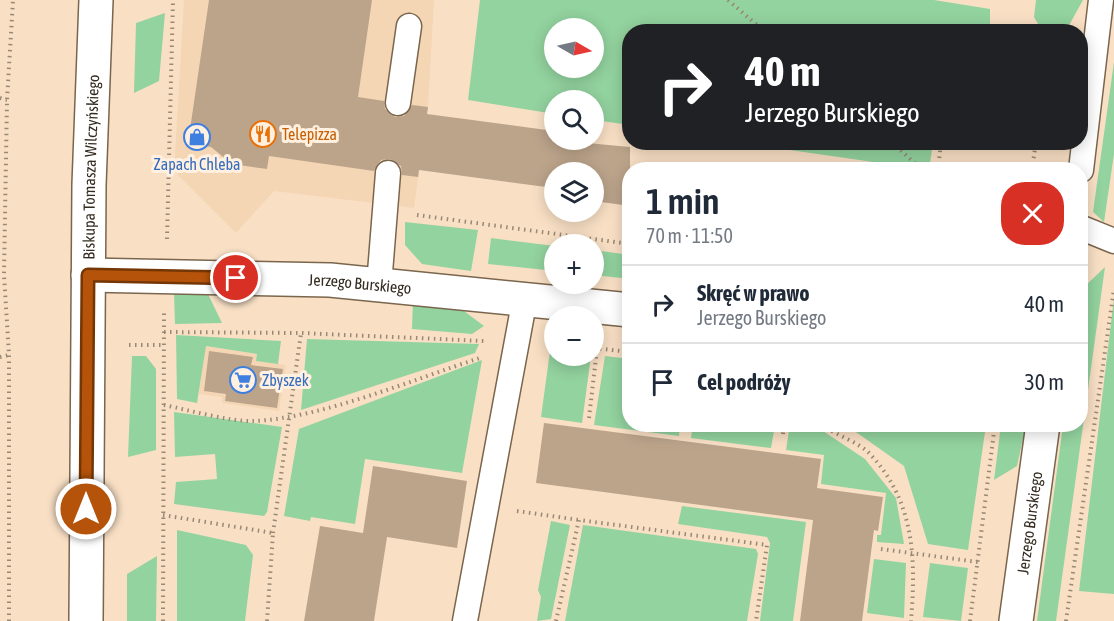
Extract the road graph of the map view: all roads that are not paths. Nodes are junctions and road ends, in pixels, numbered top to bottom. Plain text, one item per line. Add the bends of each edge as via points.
1 (96, 0) edge
2 (1101, 0) edge
3 (409, 26) dead end
4 (398, 103) dead end
5 (1088, 110) edge
6 (388, 173) dead end
7 (1088, 230) edge
8 (1114, 241) edge
9 (88, 275) junction
10 (379, 285) junction
11 (525, 298) junction
12 (622, 309) edge
13 (1042, 432) edge
14 (86, 621) edge
15 (465, 621) edge
16 (1016, 621) edge

1 - 9 street, Biskupa Tomasza Wilczyńskiego via 90,95
2 - 5 lane
3 - 4 lane
6 - 10 lane
7 - 8 lane
9 - 10 street, Jerzego Burskiego via 330,280
9 - 14 street, Biskupa Tomasza Wilczyńskiego
10 - 11 street, Jerzego Burskiego
11 - 12 street, Jerzego Burskiego
11 - 15 lane
13 - 16 street, Jerzego Burskiego

